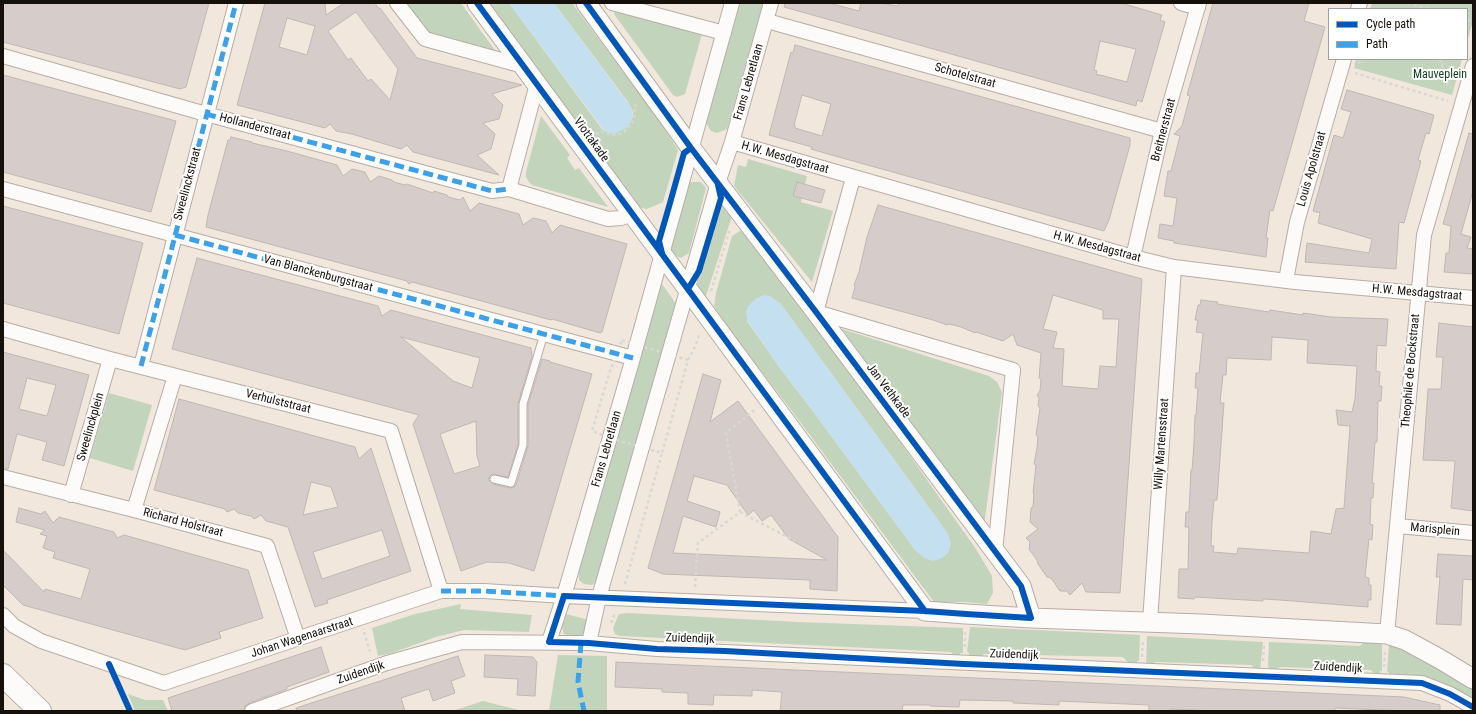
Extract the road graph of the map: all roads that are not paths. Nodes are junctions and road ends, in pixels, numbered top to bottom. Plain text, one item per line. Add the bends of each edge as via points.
1 (236, 3) edge
2 (398, 3) edge
3 (477, 3) edge
4 (586, 3) edge
5 (612, 3) edge
6 (732, 3) edge
7 (771, 3) edge
8 (1181, 3) edge
9 (1198, 5) edge
10 (767, 21) junction
11 (724, 33) junction
12 (3, 56) edge
13 (1342, 64) edge
14 (523, 66) junction
15 (1473, 66) edge
16 (537, 84) junction
17 (206, 114) junction
18 (1162, 131) junction
19 (732, 142) junction
20 (691, 148) junction
21 (853, 178) junction
22 (718, 183) junction
23 (3, 189) edge
24 (509, 189) junction
25 (634, 214) junction
26 (175, 235) junction
27 (662, 255) junction
28 (1133, 257) junction
29 (1174, 266) junction
30 (1286, 280) junction
31 (688, 289) junction
32 (1418, 294) junction
33 (1473, 298) edge
34 (816, 312) junction
35 (3, 329) edge
36 (544, 334) junction
37 (634, 358) junction
38 (110, 359) junction
39 (141, 366) junction
40 (175, 376) junction
41 (3, 477) edge
42 (494, 479) dead end
43 (71, 495) junction
44 (134, 510) junction
45 (1398, 526) junction
46 (1473, 533) edge
47 (994, 552) junction
48 (441, 591) junction
49 (564, 596) junction
50 (599, 597) junction
51 (925, 610) junction
52 (3, 615) edge
53 (1031, 618) junction
54 (1150, 622) junction
55 (1387, 634) junction
56 (298, 639) junction
57 (549, 642) junction
58 (596, 644) junction
59 (3, 676) edge
60 (1473, 679) edge
61 (1473, 707) edge
62 (40, 711) edge
63 (252, 711) edge

1 - 17 street, Sweelinckstraat
2 - 14 street via 425,39
3 - 14 street, Viottakade
4 - 20 street
5 - 11 street
6 - 11 street, Frans Lebretlaan
7 - 10 street, Frans Lebretlaan
8 - 9 street
9 - 18 street, Breitnerstraat
10 - 18 street, Schotelstraat
10 - 19 street, Frans Lebretlaan
11 - 20 street, Frans Lebretlaan
12 - 17 street, Hollanderstraat
13 - 30 street, Louis Apolstraat via 1297,222
14 - 16 street, Viottakade
15 - 32 street, Theophile de Bockstraat via 1424,236
16 - 24 street
16 - 25 street, Viottakade
17 - 24 street, Hollanderstraat via 492,190
17 - 26 street, Sweelinckstraat
18 - 28 street, Breitnerstraat
19 - 21 street, H.W. Mesdagstraat
19 - 22 street, Frans Lebretlaan
20 - 22 street
20 - 27 street, Frans Lebretlaan
21 - 28 street, H.W. Mesdagstraat
21 - 34 street
22 - 31 street, Frans Lebretlaan
22 - 34 street, Jan Vethkade
23 - 26 street, Van Blanckenburgstraat
24 - 25 street via 608,219
25 - 27 street, Viottakade
26 - 36 street, Van Blanckenburgstraat
26 - 39 street, Sweelinckstraat
27 - 31 street, Viottakade
27 - 37 street, Frans Lebretlaan
28 - 29 street, H.W. Mesdagstraat
29 - 30 street, H.W. Mesdagstraat
29 - 54 street, Willy Martensstraat
30 - 32 street, H.W. Mesdagstraat
31 - 50 street, Frans Lebretlaan
31 - 51 street
32 - 33 street, H.W. Mesdagstraat
32 - 45 street, Theophile de Bockstraat
34 - 47 street, Jan Vethkade
34 - 47 street via 1013,370
35 - 38 street, Verhulststraat
36 - 37 street, Van Blanckenburgstraat
36 - 42 lane via 523,404 523,444 511,483
37 - 49 street, Frans Lebretlaan
38 - 39 street, Verhulststraat
38 - 43 street, Sweelinckplein
39 - 40 street, Verhulststraat
40 - 44 street
40 - 48 street, Verhulststraat via 391,431
41 - 43 street, Richard Holstraat
43 - 44 street, Richard Holstraat
44 - 56 street, Richard Holstraat via 267,546
45 - 46 street, Marisplein
45 - 55 street, Theophile de Bockstraat
47 - 53 street, Jan Vethkade via 1020,586
48 - 49 street, Johan Wagenaarstraat
48 - 56 street, Johan Wagenaarstraat
49 - 50 street, Johan Wagenaarstraat
49 - 57 street, Frans Lebretlaan
50 - 51 street
50 - 58 street, Frans Lebretlaan
51 - 53 street
52 - 56 street, Johan Wagenaarstraat via 14,626 41,641 164,683
53 - 54 street
54 - 55 street
55 - 60 street via 1405,640
57 - 58 street, Zuidendijk
57 - 63 street, Zuidendijk via 462,642 375,668
58 - 61 street, Zuidendijk via 964,664 1422,684 1450,694
59 - 62 highway

